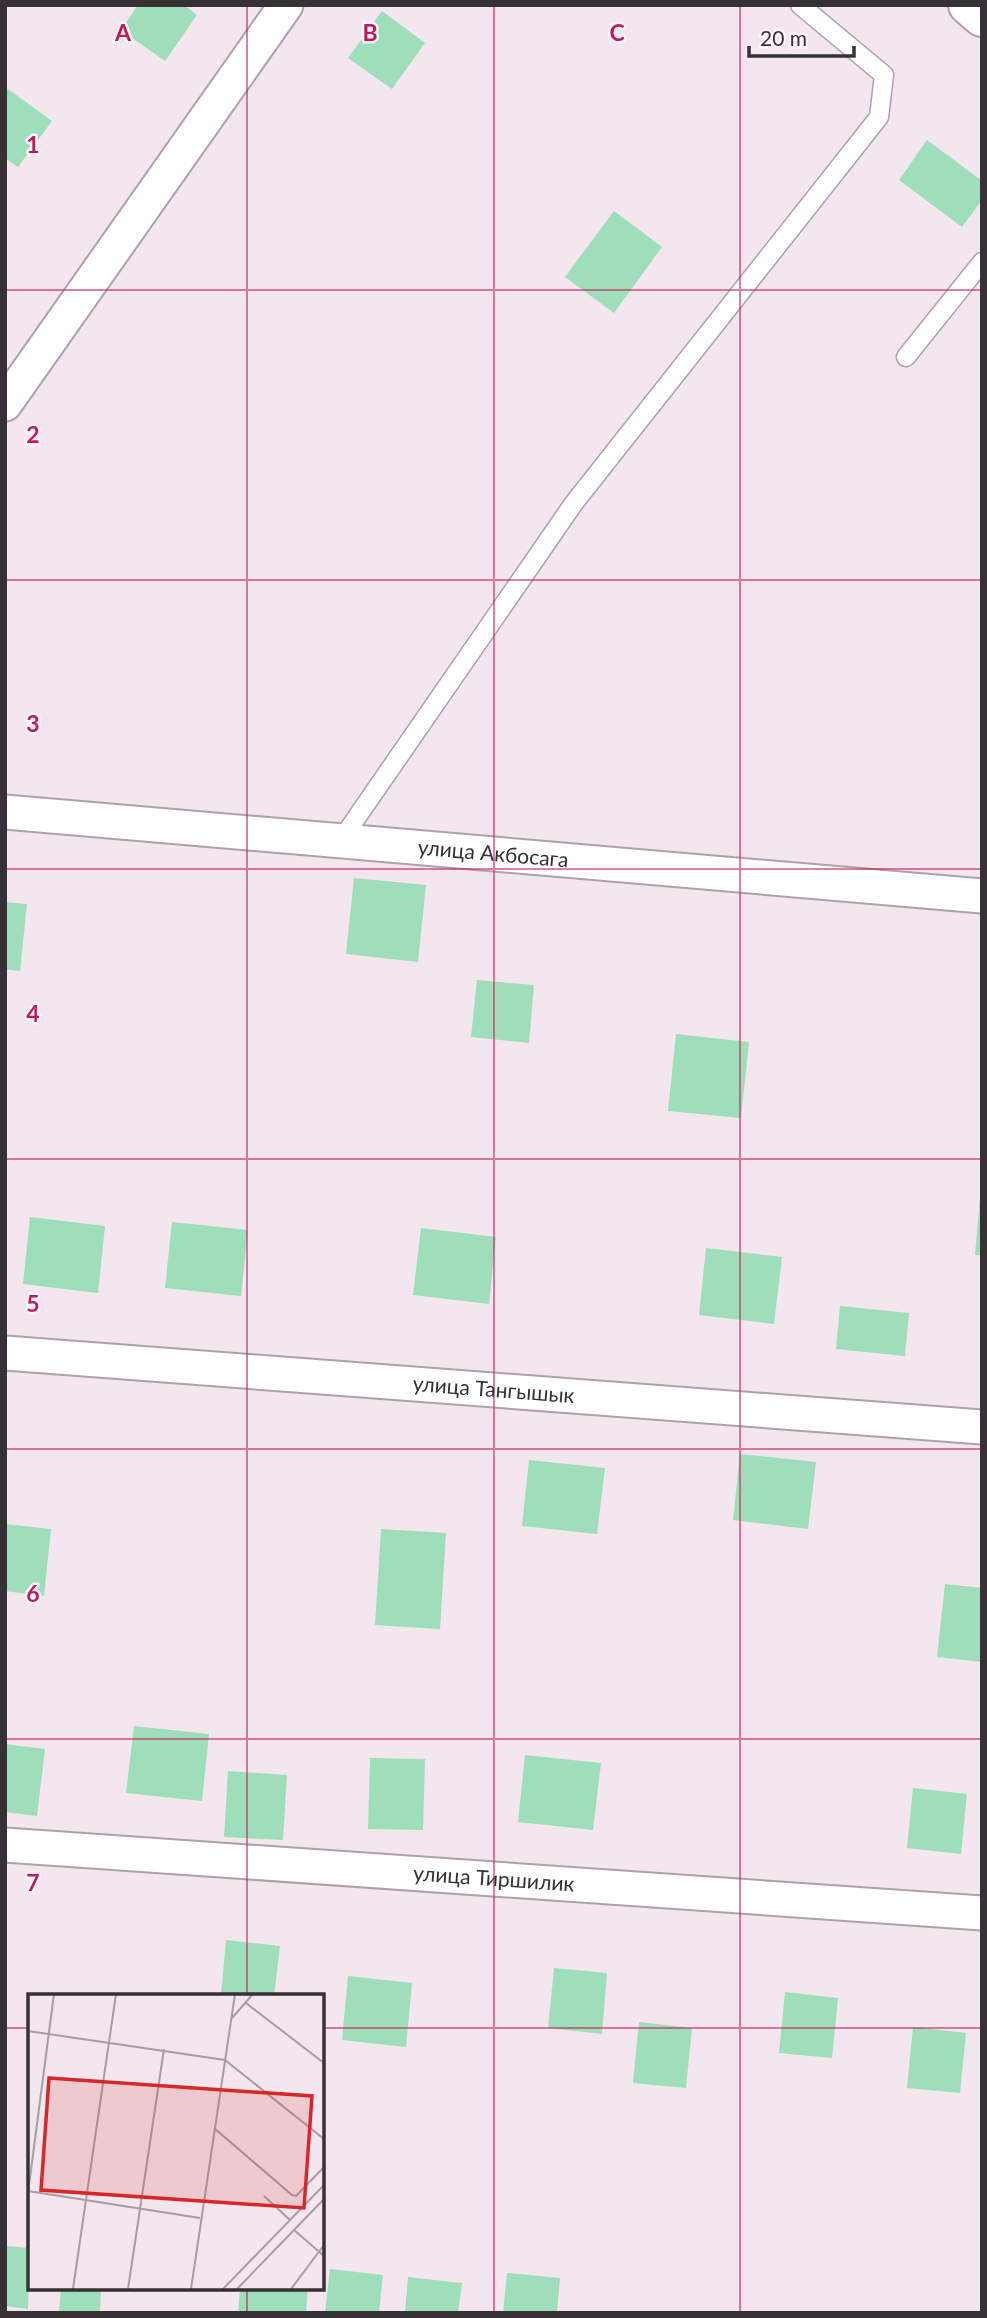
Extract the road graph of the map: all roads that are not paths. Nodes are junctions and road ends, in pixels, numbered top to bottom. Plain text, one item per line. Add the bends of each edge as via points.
1 (286, 5) edge
2 (800, 5) edge
3 (968, 5) edge
4 (982, 17) edge
5 (982, 262) edge
6 (906, 357) dead end
7 (5, 404) edge
8 (5, 812) edge
9 (339, 842) junction
10 (982, 896) edge
11 (5, 1353) edge
12 (982, 1427) edge
13 (5, 1845) edge
14 (982, 1913) edge

1 - 7 street
2 - 9 lane via 884,75 879,117 574,503
3 - 4 highway
5 - 6 lane
8 - 9 street, улица Акбосага
9 - 10 street, улица Акбосага
11 - 12 street, улица Тангышык
13 - 14 street, улица Тиршилик

